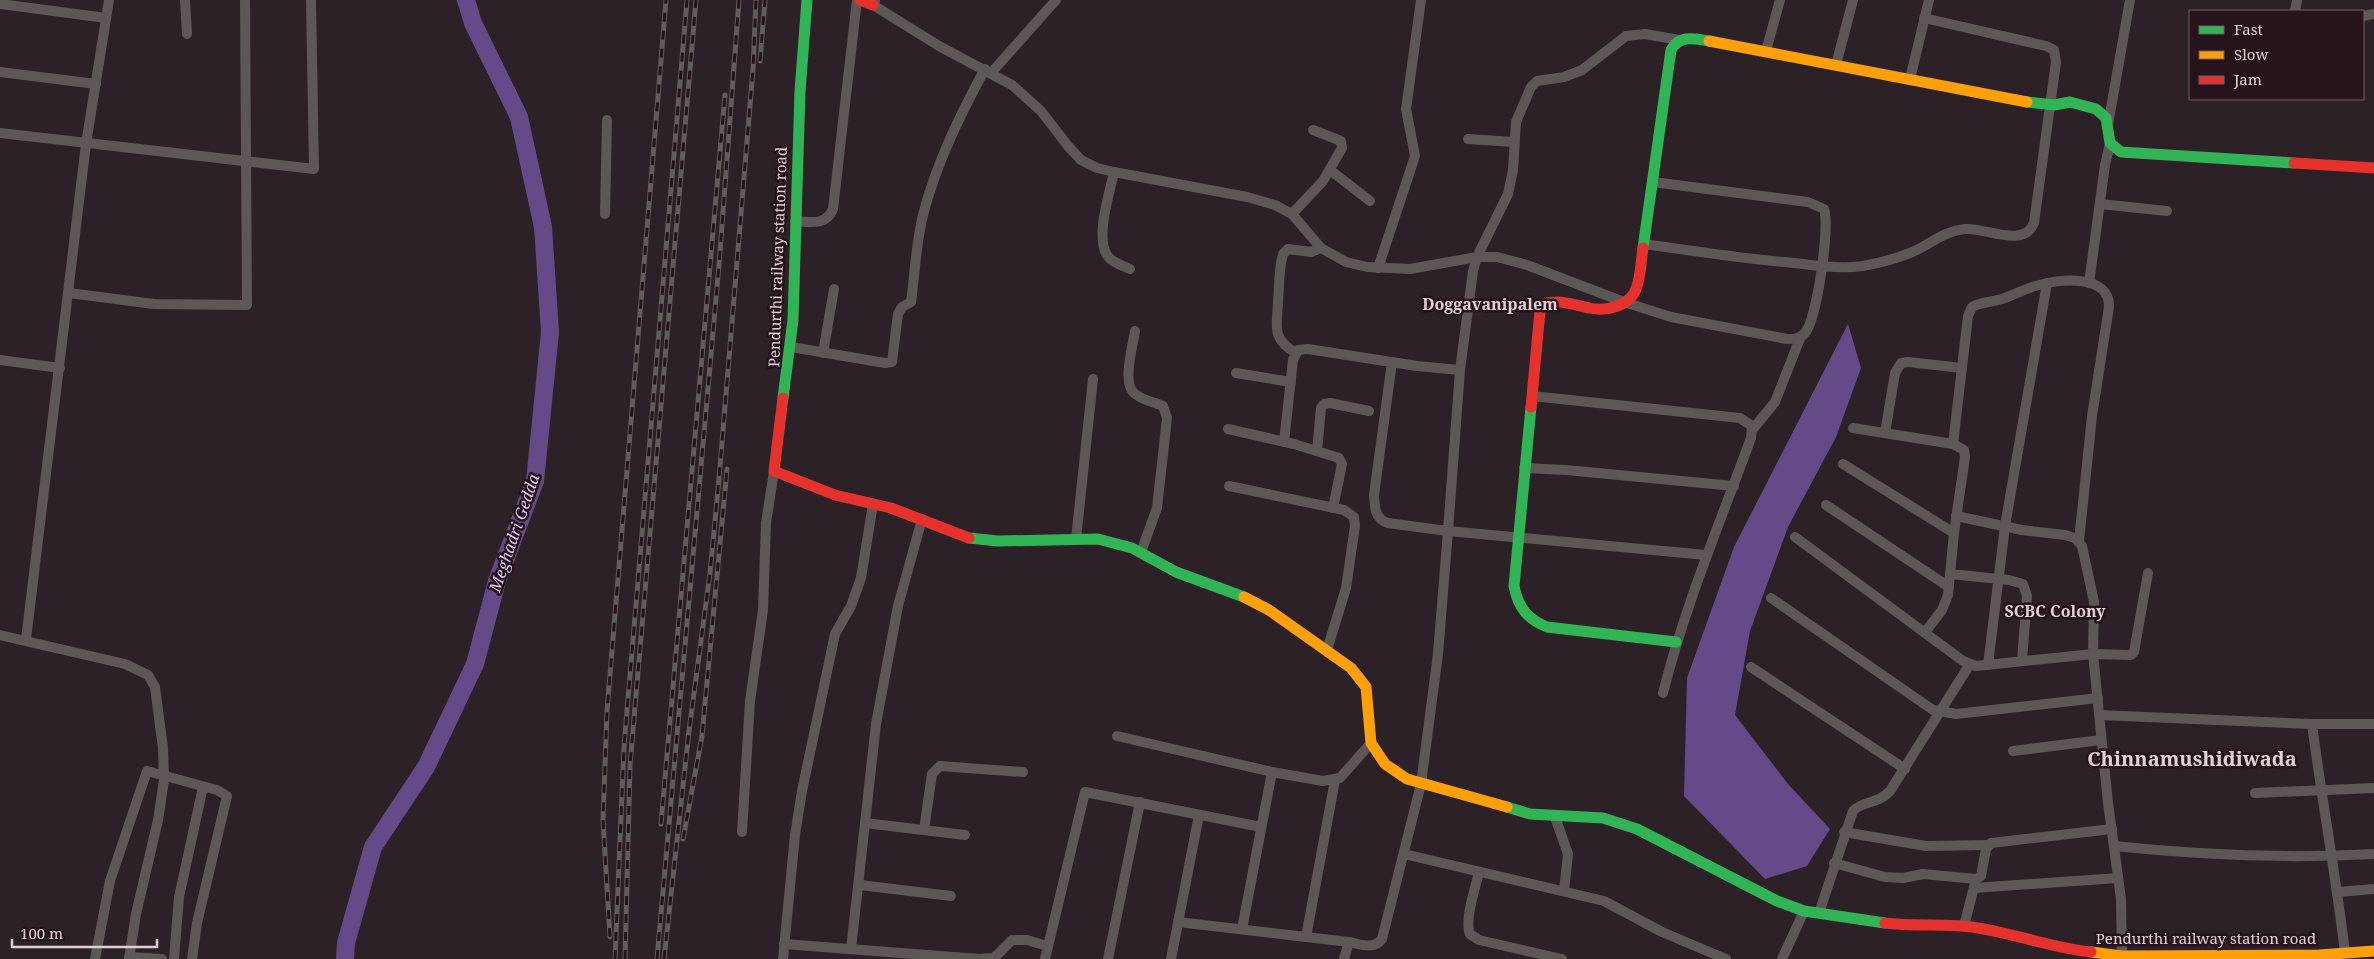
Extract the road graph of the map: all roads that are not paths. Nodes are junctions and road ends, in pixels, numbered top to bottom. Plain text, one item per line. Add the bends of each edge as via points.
1 (109, 0) edge
2 (185, 0) edge
3 (245, 0) edge
4 (311, 0) edge
5 (807, 0) edge
6 (859, 0) edge
7 (1056, 0) edge
8 (1421, 0) edge
9 (1780, 0) edge
10 (1853, 0) edge
11 (1929, 0) edge
12 (2130, 0) edge
13 (2286, 0) edge
14 (874, 2) edge
15 (0, 4) edge
16 (2296, 5) edge
17 (106, 18) junction
18 (1924, 18) junction
19 (187, 34) dead end
20 (1679, 40) junction
21 (1766, 51) junction
22 (1836, 65) junction
23 (988, 71) junction
24 (0, 72) edge
25 (1910, 79) junction
26 (96, 84) junction
27 (2048, 105) junction
28 (607, 120) dead end
29 (2108, 126) junction
30 (1313, 130) dead end
31 (0, 133) edge
32 (1468, 139) dead end
33 (1514, 142) junction
34 (2110, 143) junction
35 (86, 144) junction
36 (246, 161) junction
37 (2374, 168) edge
38 (1330, 170) junction
39 (1114, 172) junction
40 (1652, 182) junction
41 (1370, 201) dead end
42 (2100, 204) junction
43 (2167, 211) dead end
44 (605, 214) dead end
45 (1292, 214) junction
46 (795, 221) junction
47 (1644, 244) junction
48 (1321, 248) junction
49 (1477, 257) junction
50 (1822, 266) junction
51 (1378, 268) junction
52 (1130, 269) dead end
53 (2047, 283) junction
54 (2090, 283) junction
55 (834, 289) dead end
56 (69, 293) junction
57 (1624, 302) junction
58 (1135, 332) dead end
59 (1801, 336) junction
60 (791, 347) junction
61 (823, 353) junction
62 (1296, 353) junction
63 (0, 360) edge
64 (1392, 362) junction
65 (60, 368) junction
66 (1962, 368) junction
67 (1460, 370) junction
68 (1236, 373) dead end
69 (1093, 379) dead end
70 (1291, 382) junction
71 (1532, 396) junction
72 (1369, 411) dead end
73 (1853, 428) dead end
74 (1228, 429) dead end
75 (1753, 429) junction
76 (1885, 433) junction
77 (1284, 442) junction
78 (1953, 444) junction
79 (1317, 451) junction
80 (1843, 464) dead end
81 (1524, 468) junction
82 (774, 471) junction
83 (1229, 486) dead end
84 (1734, 486) junction
85 (873, 504) junction
86 (1826, 505) dead end
87 (1333, 508) junction
88 (1956, 516) junction
89 (922, 519) junction
90 (2005, 526) junction
91 (1448, 531) junction
92 (1954, 533) junction
93 (1517, 537) junction
94 (1795, 537) dead end
95 (1076, 540) junction
96 (2079, 541) junction
97 (1141, 552) junction
98 (1706, 555) junction
99 (2148, 573) dead end
100 (1950, 574) junction
101 (1997, 579) junction
102 (1949, 588) junction
103 (1771, 598) dead end
104 (1926, 631) junction
105 (0, 635) edge
106 (26, 640) junction
107 (1676, 642) junction
108 (1327, 650) junction
109 (2093, 654) junction
110 (2022, 660) junction
111 (1970, 664) junction
112 (1988, 665) junction
113 (1751, 667) dead end
114 (1663, 693) dead end
115 (2098, 698) junction
116 (1941, 713) junction
117 (2099, 715) junction
118 (2312, 724) junction
119 (2374, 724) edge
120 (1118, 736) dead end
121 (2101, 740) junction
122 (1371, 743) junction
123 (2013, 751) dead end
124 (1905, 769) junction
125 (1023, 772) dead end
126 (1272, 772) junction
127 (164, 774) junction
128 (1335, 780) junction
129 (1421, 784) junction
130 (203, 787) junction
131 (2374, 788) edge
132 (2320, 789) junction
133 (2255, 793) dead end
134 (1140, 802) junction
135 (1199, 815) junction
136 (1555, 817) junction
137 (865, 823) junction
138 (1261, 827) junction
139 (2112, 829) junction
140 (924, 830) junction
141 (742, 832) dead end
142 (1844, 832) junction
143 (965, 835) dead end
144 (1988, 845) junction
145 (2114, 846) junction
146 (1404, 854) junction
147 (2374, 854) edge
148 (2332, 856) junction
149 (1834, 864) junction
150 (1479, 872) junction
151 (2118, 878) junction
152 (1975, 884) junction
153 (860, 885) junction
154 (2374, 889) edge
155 (1564, 891) junction
156 (2338, 892) junction
157 (951, 896) dead end
158 (1804, 911) junction
159 (1819, 913) junction
160 (1178, 922) junction
161 (1964, 926) junction
162 (1242, 929) junction
163 (1306, 937) junction
164 (1349, 942) junction
165 (784, 944) junction
166 (1047, 946) junction
167 (851, 949) junction
168 (2345, 953) junction
169 (2366, 954) edge
170 (2253, 957) edge
171 (2307, 957) edge
172 (129, 958) edge
173 (2122, 958) edge
174 (95, 959) edge
175 (162, 959) edge
176 (174, 959) edge
177 (192, 959) edge
178 (783, 959) edge
179 (1045, 959) edge
180 (1108, 959) edge
181 (1171, 959) edge
182 (1344, 959) edge
183 (1562, 959) edge
184 (1726, 959) edge
185 (1782, 959) edge

1 - 17 street
2 - 19 street
3 - 36 street
4 - 36 street via 314,169
5 - 46 street, Pendurthi railway station road
6 - 14 street
6 - 46 street via 833,209 824,221
7 - 23 street
8 - 51 street via 1406,109 1415,156
9 - 21 street
10 - 22 street
11 - 18 street
12 - 29 street
13 - 16 street
14 - 23 street via 939,46
15 - 17 street
17 - 26 street
18 - 25 street
18 - 27 street via 2050,47 2056,55 2056,62
20 - 21 street via 1692,38
20 - 33 street via 1645,34 1626,36 1582,70 1564,77 1537,81 1518,115
20 - 40 street via 1670,54
21 - 22 street
22 - 25 street
23 - 39 street via 1029,98 1082,160
23 - 61 street via 967,103 942,158 923,215 911,302 898,314 892,362
24 - 26 street
25 - 27 street
26 - 35 street
27 - 29 street via 2070,102 2088,106 2102,114
27 - 50 street via 2034,223 2027,234 2014,236 1964,229 1943,234 1922,248 1899,257 1861,266
28 - 44 street
29 - 34 street
30 - 38 street via 1337,138 1343,144
31 - 35 street
32 - 33 street
33 - 49 street via 1508,194
34 - 37 street via 2117,151 2126,153
34 - 42 street
35 - 36 street
35 - 56 street
36 - 56 street via 247,305 154,304
38 - 41 street
38 - 45 street
39 - 45 street via 1247,197
39 - 52 street via 1104,218 1104,248 1110,258
40 - 47 street
40 - 50 street via 1820,206 1827,222
42 - 43 street
42 - 54 street
45 - 48 street
46 - 60 street, Pendurthi railway station road
47 - 50 street
47 - 57 street via 1637,288
48 - 51 street via 1346,262
48 - 62 street via 1311,252 1288,249 1283,254 1276,329 1286,348
49 - 51 street via 1410,269
49 - 57 street via 1512,260
49 - 67 street
50 - 59 street via 1808,329
53 - 54 street
53 - 66 street via 1972,307
53 - 90 street
54 - 96 street via 2104,290 2109,299
55 - 61 street
56 - 65 street
57 - 59 street via 1671,317 1739,331 1787,339
57 - 71 street via 1606,309 1559,302 1544,304 1538,318
58 - 97 street via 1129,386 1135,394 1162,406 1167,413 1157,508
59 - 75 street via 1775,402
60 - 61 street
60 - 82 street, Pendurthi railway station road
62 - 64 street via 1303,348
62 - 70 street
63 - 65 street
64 - 67 street
64 - 91 street via 1374,495 1376,516 1388,523
65 - 106 street via 47,451
66 - 76 street via 1901,363 1895,373
66 - 78 street
67 - 91 street
68 - 70 street
69 - 95 street
70 - 77 street
71 - 75 street via 1740,418 1750,423
71 - 81 street
72 - 79 street via 1324,404
73 - 76 street
74 - 77 street
75 - 84 street
76 - 78 street
77 - 79 street
78 - 88 street via 1965,453
79 - 87 street via 1341,461
80 - 92 street
81 - 84 street
81 - 93 street
82 - 85 street, Pendurthi railway station road via 835,495
82 - 141 street via 766,523 763,610 750,701
83 - 87 street
84 - 98 street
85 - 89 street, Pendurthi railway station road
85 - 165 street via 861,578 835,634 802,791
86 - 102 street
87 - 108 street via 1349,512 1356,521 1346,588
88 - 90 street
88 - 92 street
89 - 95 street, Pendurthi railway station road via 952,533 978,539
89 - 137 street via 898,606 882,689
90 - 96 street via 2065,535
90 - 101 street
91 - 93 street
91 - 129 street via 1438,654
92 - 100 street
93 - 98 street
93 - 107 street via 1515,596 1524,614 1536,624
94 - 104 street
95 - 97 street, Pendurthi railway station road via 1107,540
96 - 109 street via 2094,602
97 - 108 street, Pendurthi railway station road via 1176,572 1255,603
98 - 107 street
99 - 109 street via 2133,654
100 - 101 street
100 - 102 street
101 - 110 street via 2018,582 2025,587
101 - 112 street
102 - 104 street via 1942,610
103 - 116 street via 1912,698
104 - 111 street
105 - 106 street
106 - 127 street via 125,664 148,675 156,687
107 - 114 street
108 - 122 street, Pendurthi railway station road via 1351,668 1366,687
109 - 110 street
109 - 115 street
110 - 112 street
111 - 112 street
111 - 116 street
113 - 124 street
115 - 116 street via 1977,713
115 - 117 street
116 - 124 street
117 - 118 street
117 - 121 street
118 - 119 street
118 - 132 street
120 - 126 street
121 - 123 street
121 - 139 street
122 - 128 street
122 - 129 street, Pendurthi railway station road via 1385,764
124 - 142 street via 1880,801 1856,807
125 - 140 street via 940,766 932,774
126 - 128 street via 1323,781
126 - 138 street
127 - 130 street
127 - 172 street via 158,820
127 - 174 street via 147,771 110,881
128 - 163 street
129 - 136 street, Pendurthi railway station road via 1504,809
129 - 146 street
130 - 176 street via 179,897
130 - 177 street via 225,794 228,799 197,923
131 - 132 street
132 - 133 street
132 - 148 street
134 - 135 street
134 - 166 street via 1085,792
134 - 180 street
135 - 138 street
135 - 160 street
136 - 155 street via 1568,854
136 - 158 street, Pendurthi railway station road via 1596,817 1618,821 1777,901
137 - 140 street
137 - 153 street
138 - 162 street
139 - 144 street
139 - 145 street
140 - 143 street
142 - 144 street via 1926,846
142 - 149 street
144 - 152 street via 1982,872
145 - 148 street via 2249,856
145 - 151 street
146 - 150 street
146 - 164 street via 1382,939 1372,945
147 - 148 street
148 - 156 street
149 - 152 street via 1885,877 1907,878 1923,874
149 - 159 street
150 - 155 street
150 - 183 street via 1469,917 1470,934 1478,940
151 - 152 street
151 - 173 street
152 - 161 street
153 - 157 street
153 - 167 street
154 - 156 street
155 - 184 street via 1604,901 1662,932
156 - 168 street
158 - 159 street, Pendurthi railway station road
158 - 185 street
159 - 161 street, Pendurthi railway station road via 1907,926
160 - 162 street
160 - 181 street
161 - 173 street, Pendurthi railway station road via 2062,949
162 - 163 street
163 - 164 street
164 - 182 street
165 - 167 street
165 - 178 street
166 - 167 street via 1018,939 1008,943 994,958 979,959
166 - 179 street
168 - 169 street, Pendurthi railway station road
168 - 171 street, Pendurthi railway station road
170 - 171 street, Pendurthi railway station road
170 - 173 street, Pendurthi railway station road
172 - 175 street

